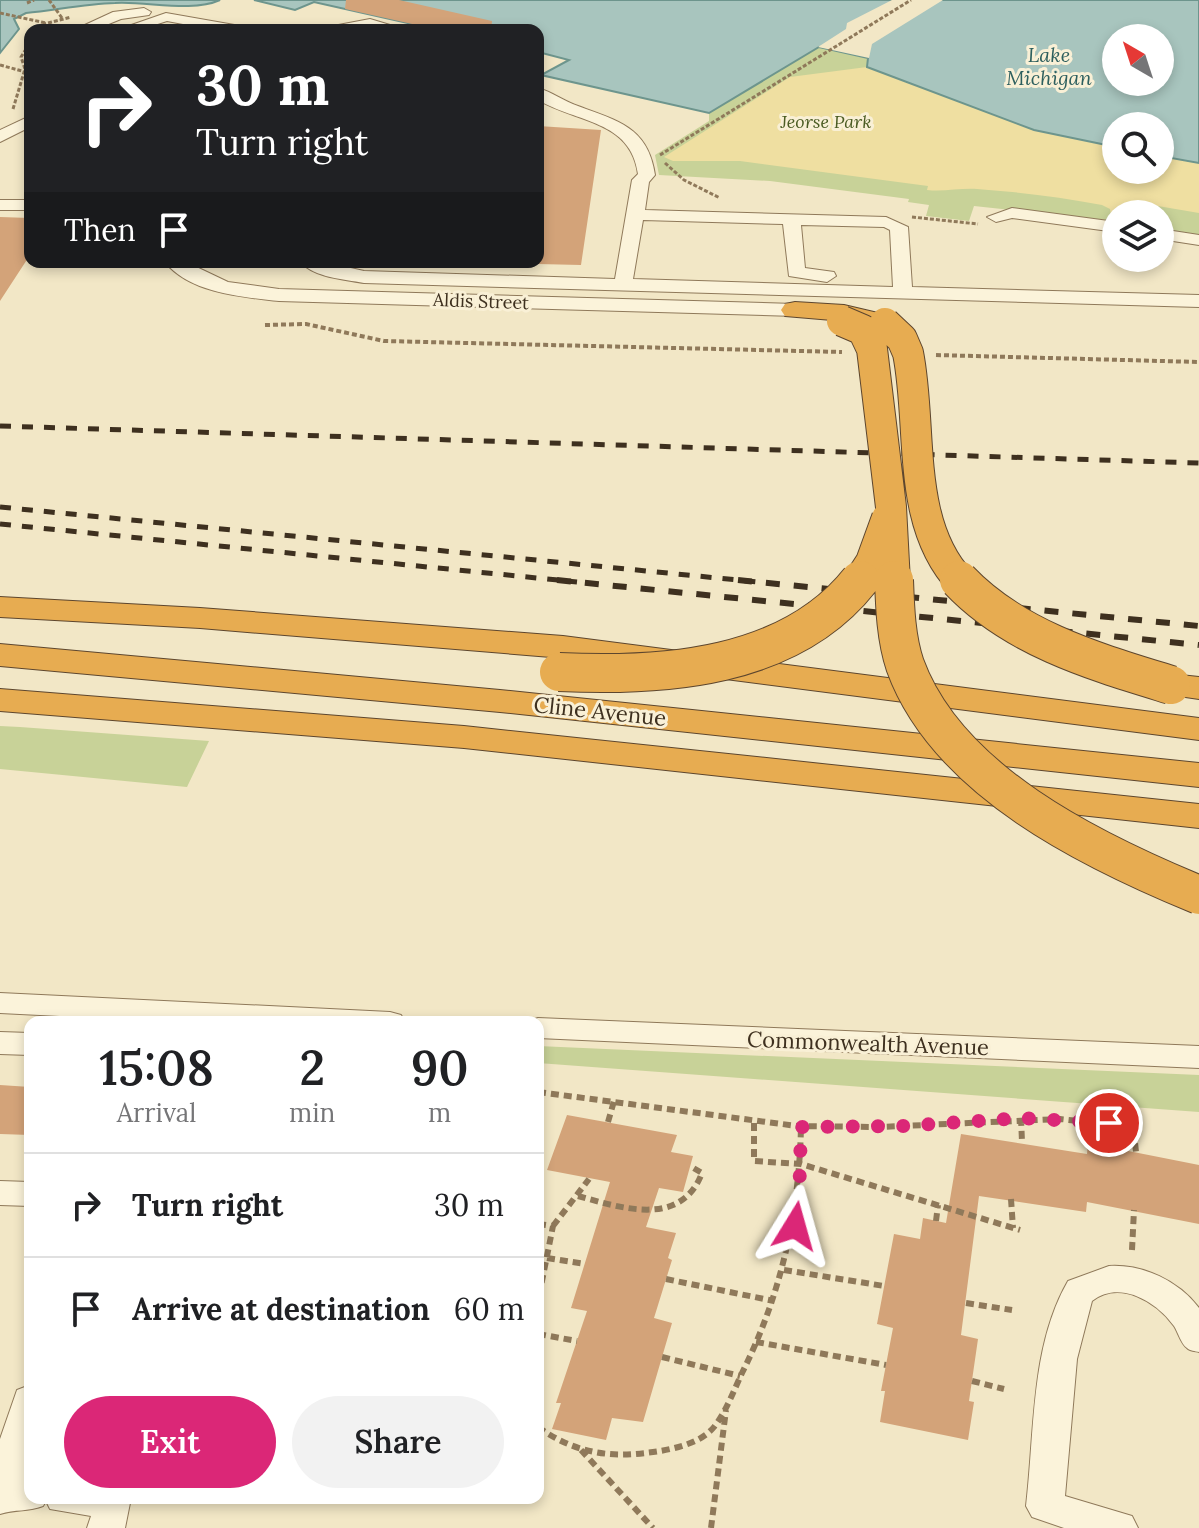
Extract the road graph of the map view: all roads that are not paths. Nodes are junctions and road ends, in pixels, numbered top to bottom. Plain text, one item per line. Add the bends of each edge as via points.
1 (172, 9) dead end
2 (96, 24) edge
3 (143, 24) edge
4 (209, 24) edge
5 (544, 97) edge
6 (24, 124) edge
7 (0, 137) edge
8 (24, 138) edge
9 (0, 149) edge
10 (0, 205) edge
11 (24, 205) edge
12 (635, 215) junction
13 (996, 217) dead end
14 (792, 220) junction
15 (1102, 225) edge
16 (1174, 236) edge
17 (1199, 240) edge
18 (182, 268) edge
19 (322, 268) edge
20 (623, 284) junction
21 (902, 286) junction
22 (1199, 301) edge
23 (795, 310) junction
24 (891, 508) junction
25 (0, 607) edge
26 (0, 626) edge
27 (0, 655) edge
28 (1185, 686) edge
29 (0, 700) edge
30 (1199, 729) edge
31 (1199, 775) edge
32 (1199, 816) edge
33 (1199, 895) edge
34 (0, 1003) edge
35 (140, 1016) edge
36 (544, 1028) edge
37 (0, 1043) edge
38 (24, 1044) edge
39 (1199, 1057) edge
40 (0, 1193) edge
41 (24, 1194) edge
42 (1199, 1338) edge
43 (24, 1426) edge
44 (8, 1494) edge
45 (113, 1504) edge
46 (106, 1528) edge
47 (1119, 1528) edge

1 - 2 street via 118,15
3 - 4 street via 166,17
5 - 12 street via 621,127 642,148 647,175 641,180
6 - 7 street
8 - 9 street
10 - 11 street
12 - 14 street
12 - 20 street
13 - 15 street via 1012,213
14 - 21 street via 796,272
14 - 21 street via 886,222 899,227
16 - 17 street
18 - 23 street, Aldis Street via 217,284 279,295
19 - 20 street via 364,277
20 - 21 street
21 - 22 street
23 - 24 highway, bridge via 863,330 872,349
23 - 28 highway, bridge via 844,313 885,323 905,342 923,498 937,547 975,595 1036,637 1087,658
24 - 26 highway, bridge via 866,573 820,617 744,654 649,674 559,672
24 - 33 highway, bridge via 905,665 944,729 995,782 1087,844
25 - 30 highway via 563,647
27 - 31 highway, Cline Avenue via 500,701
29 - 32 highway, Cline Avenue via 464,737
34 - 35 street
36 - 39 street, Commonwealth Avenue
37 - 38 street
40 - 41 street
42 - 47 street via 1181,1306 1158,1290 1123,1279 1096,1282 1080,1291 1060,1341 1045,1506
43 - 44 street
45 - 46 street

